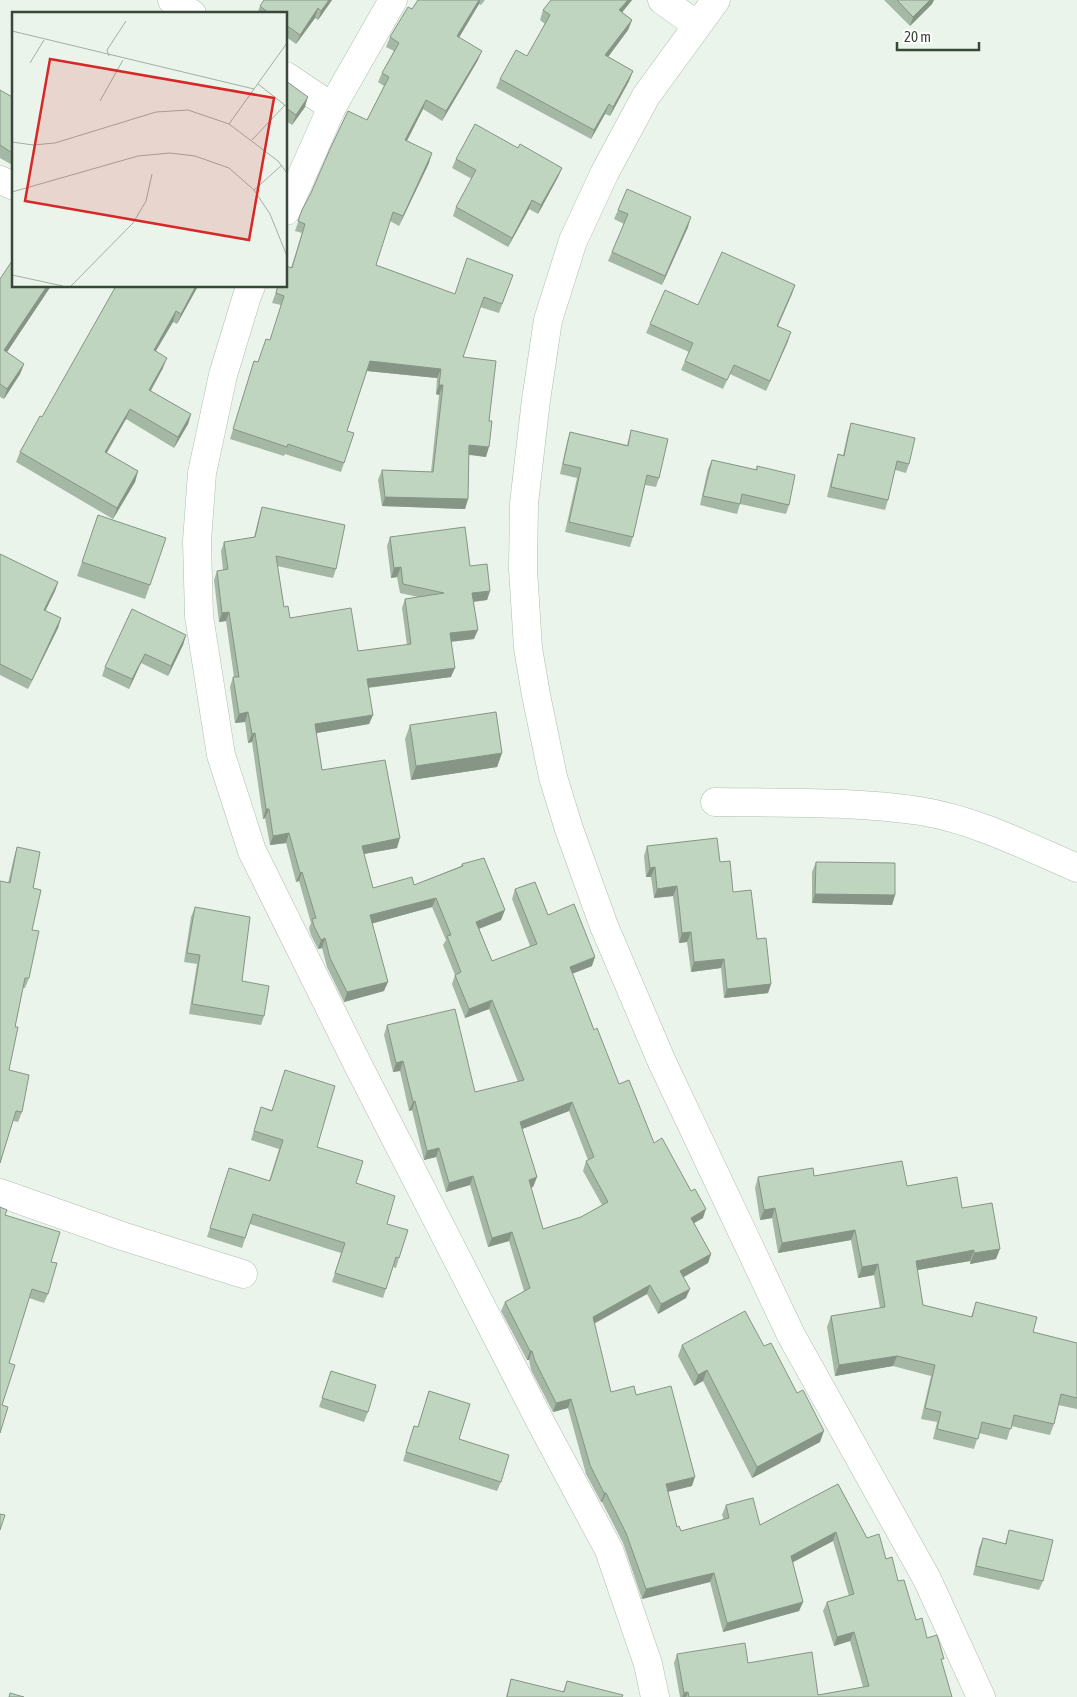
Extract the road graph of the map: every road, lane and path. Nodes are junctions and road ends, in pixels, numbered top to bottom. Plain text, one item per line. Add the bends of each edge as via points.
1 (172, 0) edge
2 (393, 0) edge
3 (662, 0) edge
4 (716, 0) edge
5 (189, 12) edge
6 (697, 26) junction
7 (288, 77) edge
8 (332, 107) junction
9 (0, 180) edge
10 (12, 185) edge
11 (288, 206) edge
12 (242, 290) edge
13 (715, 802) dead end
14 (1077, 868) edge
15 (0, 1193) edge
16 (243, 1274) dead end
17 (655, 1697) edge
18 (981, 1697) edge

1 - 5 street
2 - 8 street
3 - 6 street
4 - 6 street
6 - 18 street via 646,96 604,172 572,241 548,320 524,503 522,569 528,648 553,777 569,829 604,926 662,1062 791,1335 927,1578
7 - 8 street
8 - 11 street
9 - 10 street
12 - 17 street via 202,472 197,541 199,616 221,755 252,850 371,1091 609,1550 648,1664
13 - 14 street via 868,806 921,811 986,828
15 - 16 street

